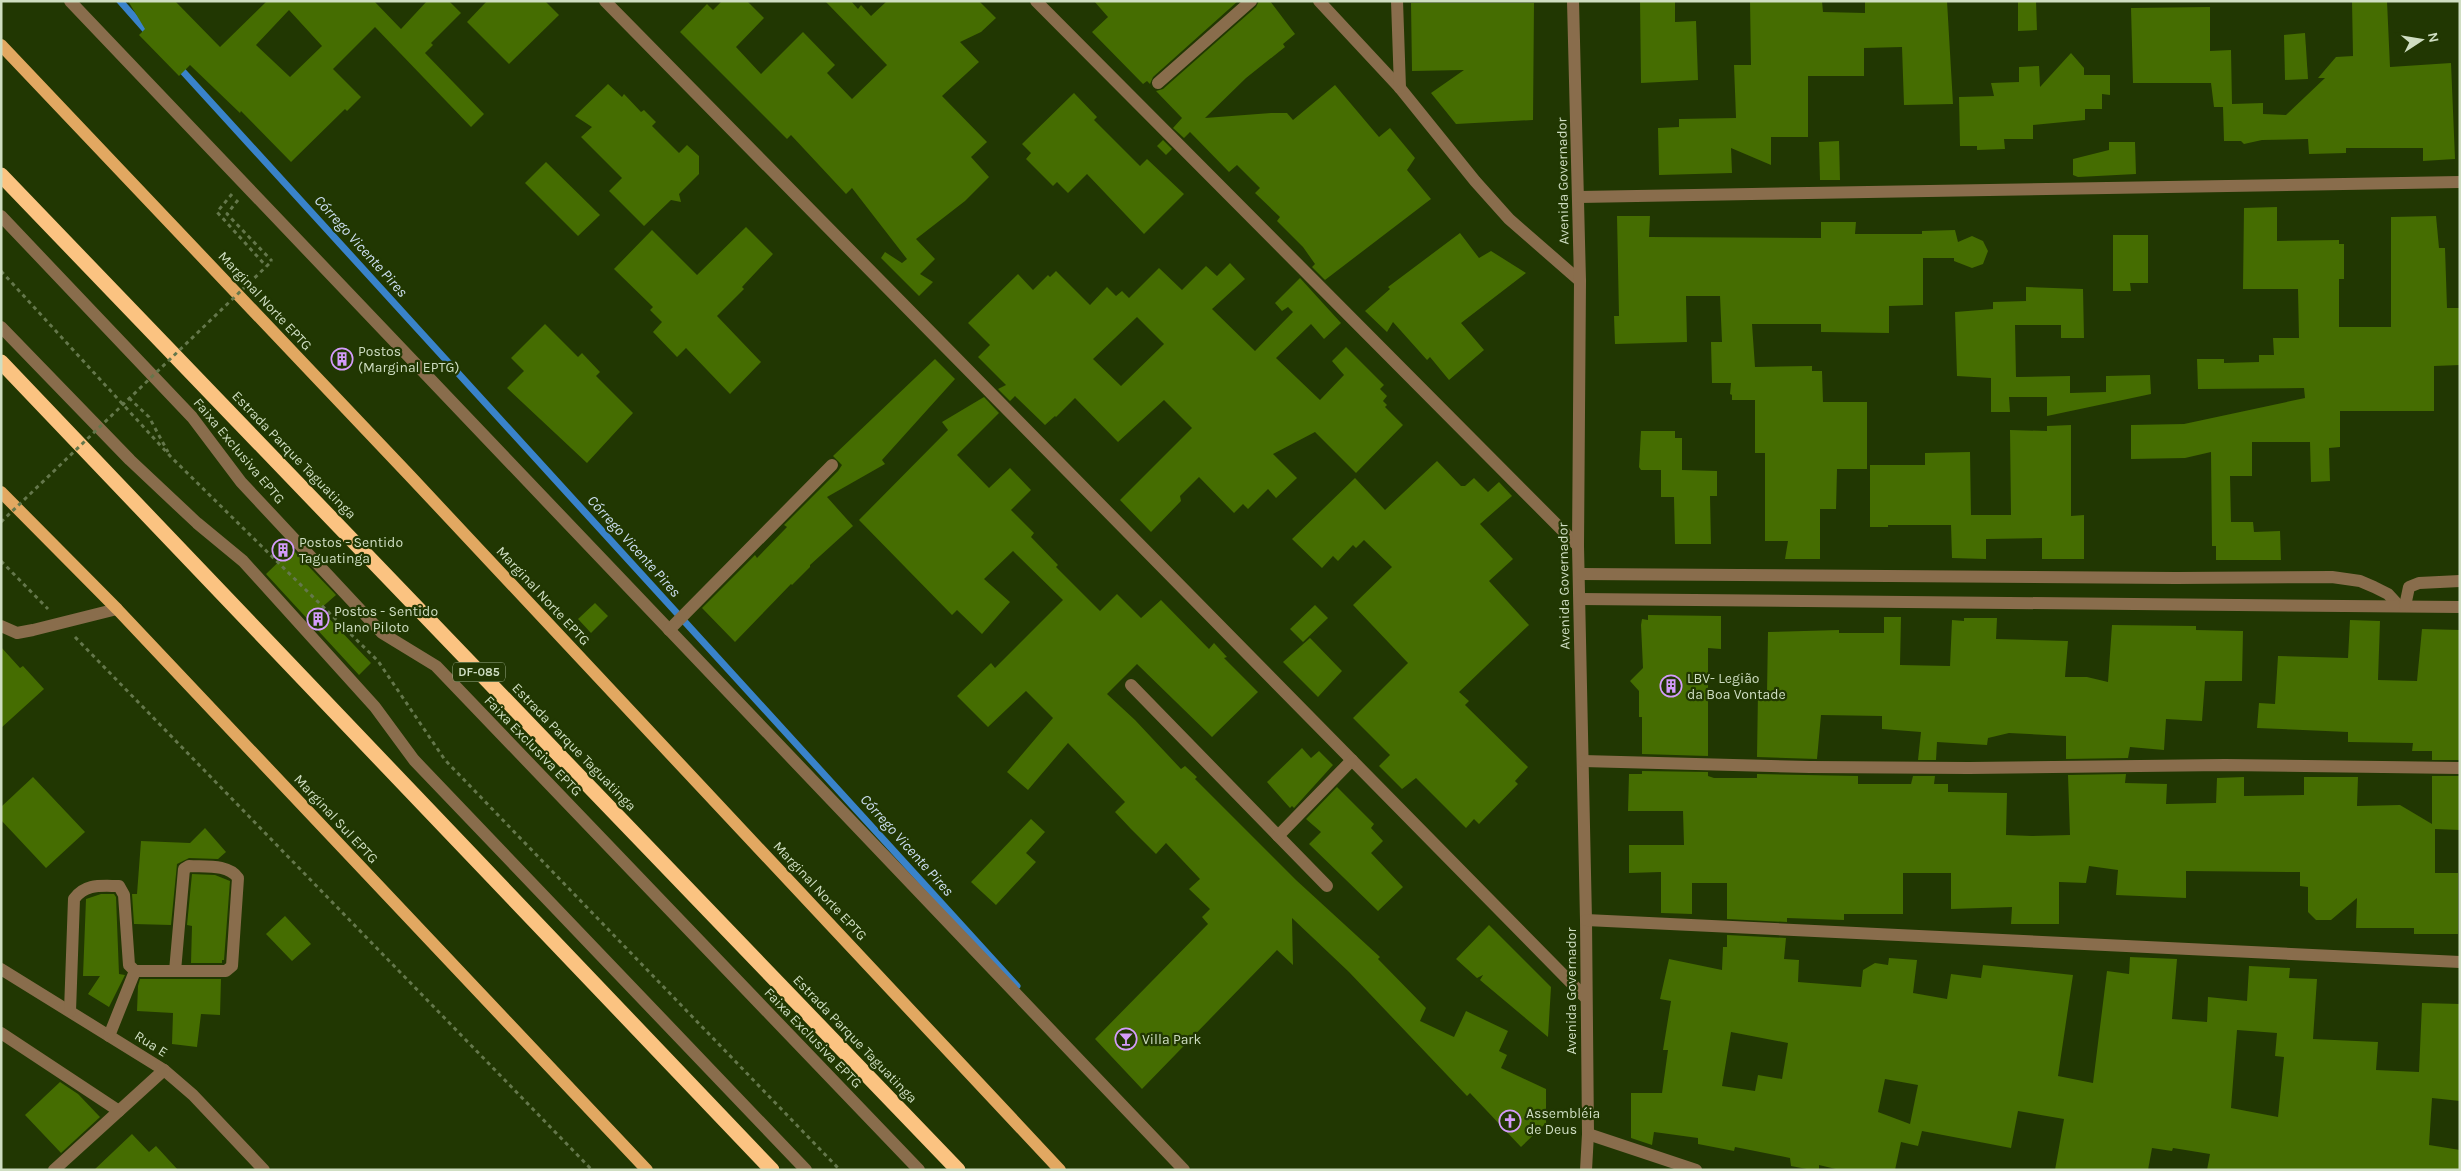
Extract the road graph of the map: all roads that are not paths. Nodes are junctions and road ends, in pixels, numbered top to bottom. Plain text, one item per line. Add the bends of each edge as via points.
1 (70, 1) edge
2 (605, 1) edge
3 (1036, 1) edge
4 (1251, 1) edge
5 (1319, 1) edge
6 (1398, 1) edge
7 (1573, 1) edge
8 (1, 45) edge
9 (1158, 83) dead end
10 (1400, 88) junction
11 (1, 175) edge
12 (2460, 182) edge
13 (1579, 197) junction
14 (1, 216) edge
15 (1580, 281) junction
16 (1, 327) edge
17 (1, 362) edge
18 (1, 375) edge
19 (42, 406) junction
20 (832, 465) dead end
21 (1, 492) edge
22 (1578, 546) junction
23 (1580, 574) junction
24 (2460, 581) edge
25 (1580, 599) junction
26 (2402, 606) junction
27 (2460, 607) edge
28 (117, 609) junction
29 (1, 626) edge
30 (669, 630) junction
31 (1131, 685) dead end
32 (1352, 760) junction
33 (1583, 761) junction
34 (2460, 768) edge
35 (1278, 836) junction
36 (1327, 886) dead end
37 (1586, 920) junction
38 (2460, 962) edge
39 (1, 969) edge
40 (134, 971) junction
41 (175, 971) junction
42 (1586, 998) junction
43 (70, 1011) junction
44 (1, 1033) edge
45 (109, 1036) junction
46 (164, 1070) junction
47 (119, 1111) junction
48 (1588, 1134) junction
49 (54, 1170) edge
50 (264, 1170) edge
51 (647, 1170) edge
52 (772, 1170) edge
53 (806, 1170) edge
54 (919, 1170) edge
55 (958, 1170) edge
56 (1060, 1170) edge
57 (1184, 1170) edge
58 (1586, 1170) edge
59 (1696, 1170) edge

1 - 30 street
2 - 32 street
3 - 22 street
4 - 9 street
5 - 10 street
6 - 10 street
7 - 13 street, Avenida Governador
8 - 56 main road, Marginal Norte EPTG
10 - 15 street via 1509,219
11 - 55 highway, Estrada Parque Taguatinga / DF-085
12 - 13 street
13 - 15 street, Avenida Governador
14 - 54 street, Faixa Exclusiva EPTG via 192,417 241,482 375,626 436,666
15 - 22 street, Avenida Governador
16 - 53 street via 130,460 243,561 375,707 414,760
17 - 19 highway
18 - 19 highway
19 - 52 highway
20 - 30 street
21 - 28 main road, Marginal Sul EPTG
22 - 23 street, Avenida Governador
23 - 25 street, Avenida Governador
23 - 26 street via 2332,577 2360,581 2388,594
24 - 26 street via 2419,583 2409,587
25 - 26 street
25 - 33 street, Avenida Governador
26 - 27 street
28 - 29 street via 17,633
28 - 51 main road, Marginal Sul EPTG
30 - 57 street
31 - 35 street
32 - 35 street
32 - 42 street
33 - 34 street via 1810,767 2225,764
33 - 37 street, Avenida Governador
35 - 36 street
37 - 38 street
37 - 42 street, Avenida Governador
39 - 43 street, Rua E
40 - 41 street
40 - 43 street via 130,965 124,895 119,886 93,885 78,893 74,899
40 - 45 street
41 - 41 street via 184,869 189,866 234,872 238,878 232,966 226,971
42 - 48 street, Avenida Governador
43 - 45 street, Rua E
44 - 47 street
45 - 46 street, Rua E
46 - 47 street
46 - 50 street, Rua E via 193,1095
47 - 49 street
48 - 58 street, Avenida Governador
48 - 59 street

